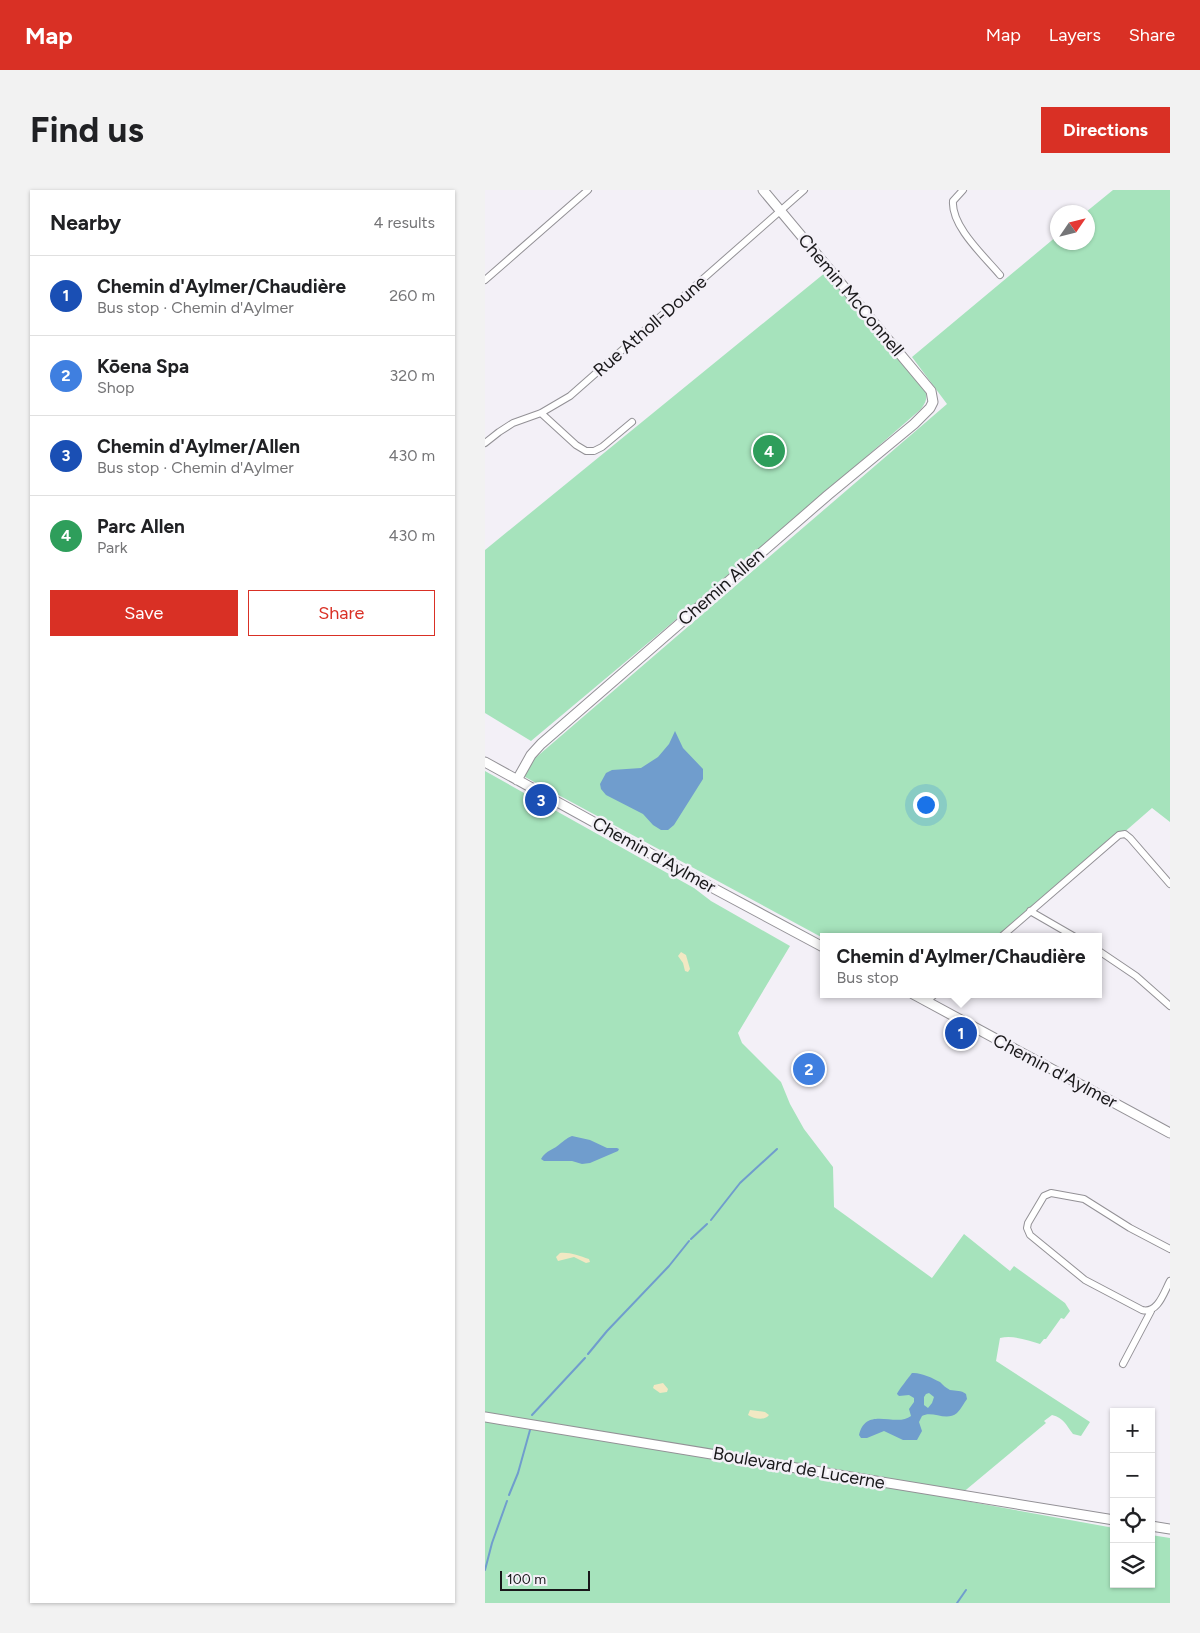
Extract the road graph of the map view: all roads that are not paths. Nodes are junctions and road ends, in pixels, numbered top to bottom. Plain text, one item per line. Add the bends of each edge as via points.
1 (588, 190) edge
2 (763, 190) edge
3 (804, 190) edge
4 (963, 190) edge
5 (781, 211) junction
6 (999, 275) dead end
7 (485, 280) edge
8 (933, 402) joint
9 (541, 413) junction
10 (632, 422) dead end
11 (485, 443) edge
12 (485, 762) edge
13 (517, 780) junction
14 (1170, 884) edge
15 (1030, 911) junction
16 (1005, 933) edge
17 (1068, 933) edge
18 (820, 945) edge
19 (1102, 953) edge
20 (920, 998) edge
21 (930, 998) edge
22 (926, 1002) junction
23 (1170, 1006) edge
24 (1170, 1133) edge
25 (1170, 1249) edge
26 (1170, 1281) edge
27 (1151, 1311) junction
28 (1123, 1364) dead end
29 (485, 1417) edge
30 (1110, 1519) edge
31 (1155, 1527) edge
32 (1170, 1529) edge

1 - 7 street
2 - 5 main road, Chemin McConnell
3 - 5 street, Rue Atholl-Doune
4 - 6 street via 953,201 954,216
5 - 8 main road, Chemin McConnell via 931,391
5 - 9 street, Rue Atholl-Doune via 570,396
8 - 13 main road, Chemin Allen via 914,424 541,744
9 - 10 street via 586,451 602,447
9 - 11 street, Rue Atholl-Doune via 513,423
12 - 13 main road, Chemin d'Aylmer
13 - 18 main road, Chemin d'Aylmer
14 - 15 street via 1125,834 1119,835
15 - 16 street
15 - 17 street
19 - 23 street via 1136,976
20 - 22 main road, Chemin d'Aylmer
21 - 22 street
22 - 24 main road, Chemin d'Aylmer
25 - 27 street via 1084,1199 1047,1194 1028,1223 1030,1235 1085,1280 1142,1310
26 - 27 street
27 - 28 street
29 - 30 main road, Boulevard de Lucerne
31 - 32 main road

